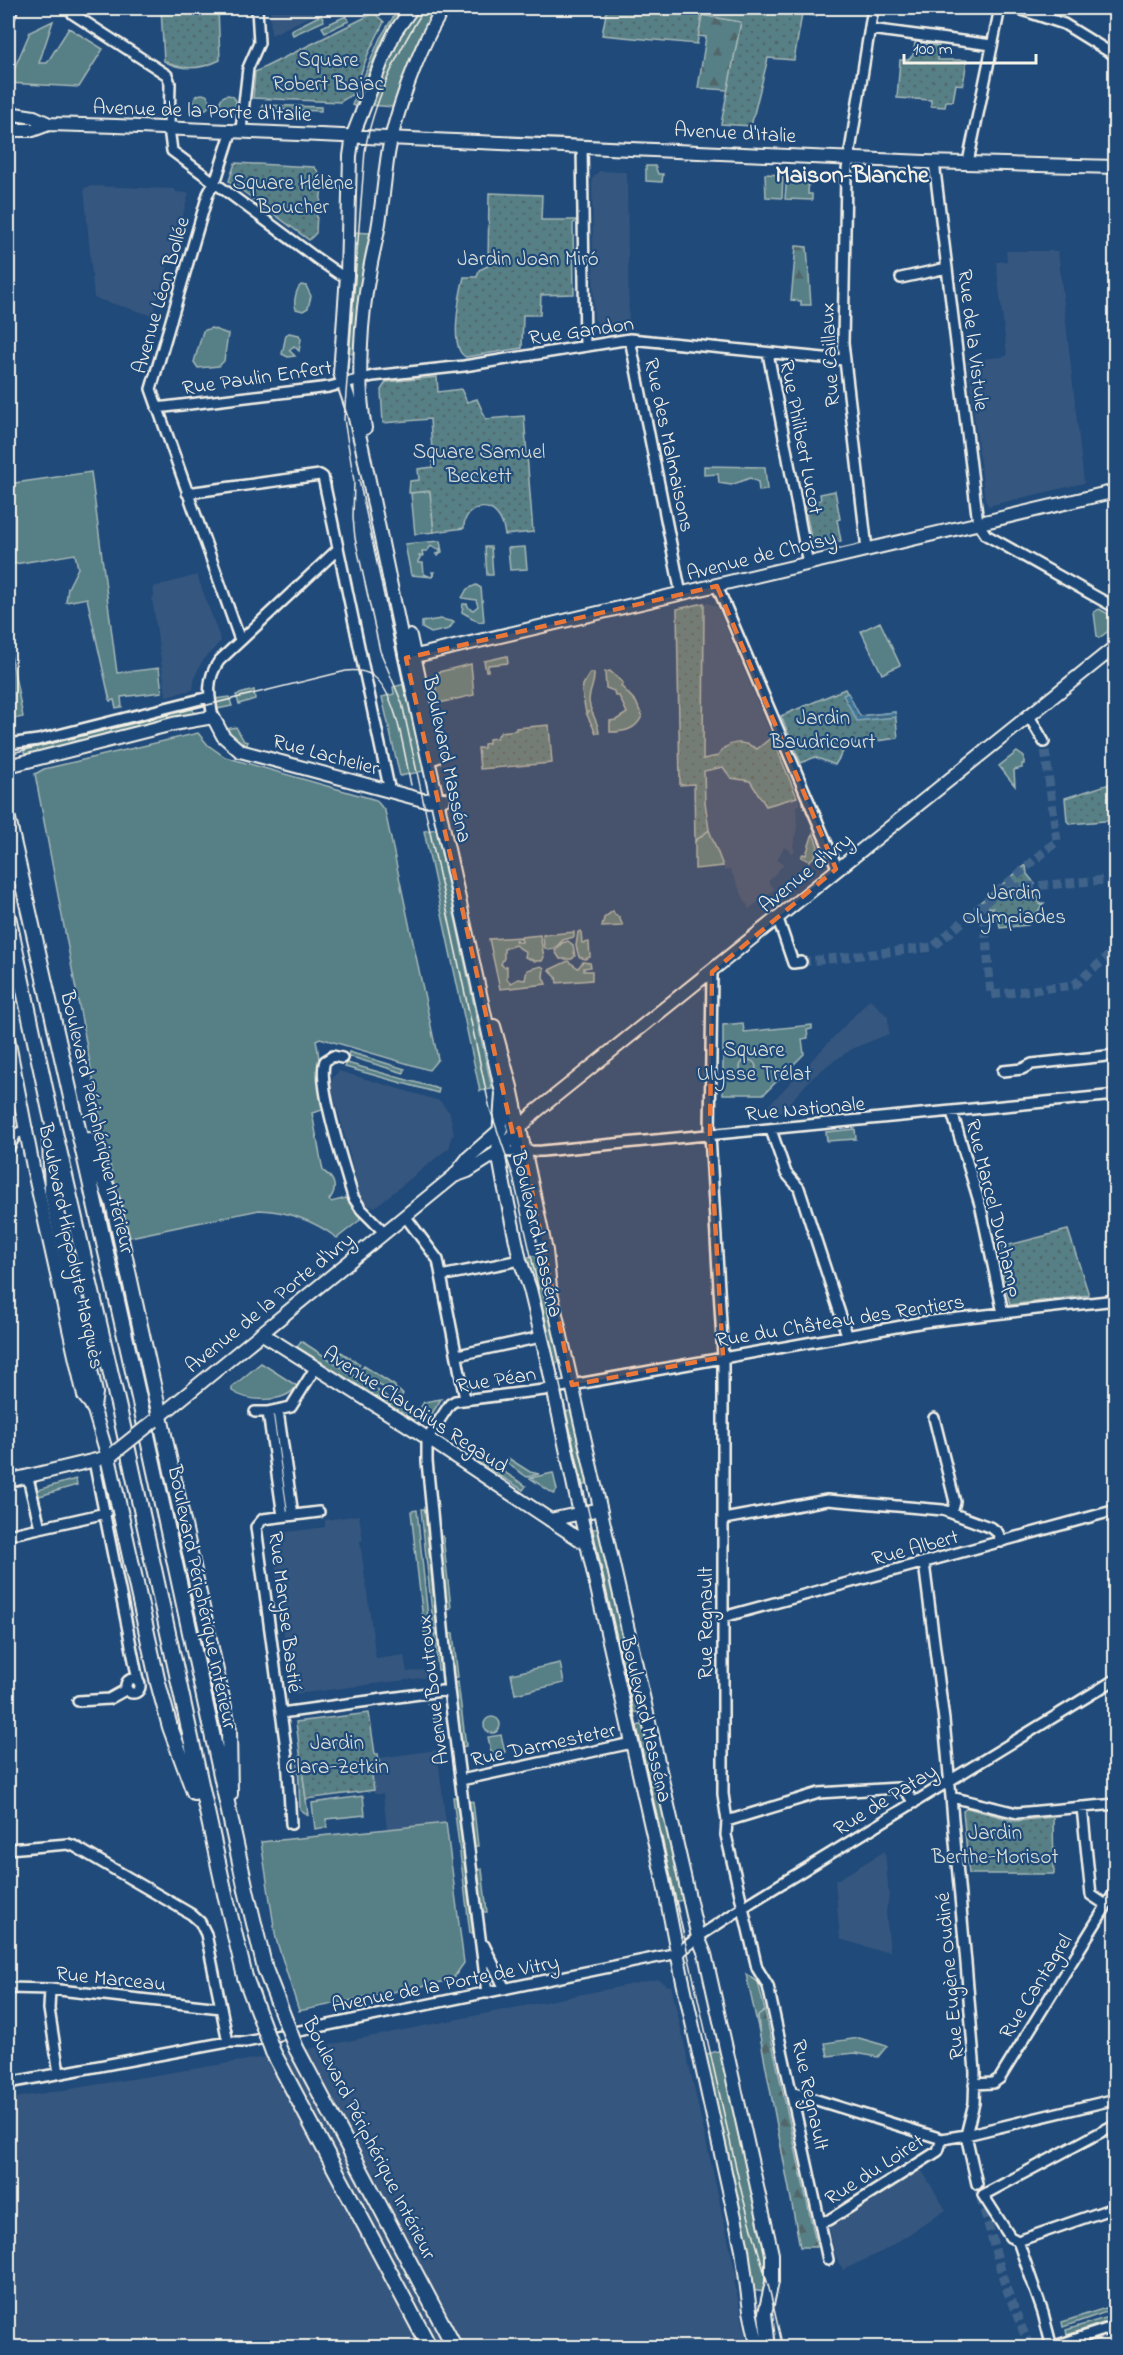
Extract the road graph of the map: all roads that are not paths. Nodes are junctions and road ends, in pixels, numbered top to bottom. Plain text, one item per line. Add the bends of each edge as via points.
1 (10, 8) edge
2 (69, 8) edge
3 (257, 8) edge
4 (412, 8) edge
5 (444, 8) edge
6 (873, 8) edge
7 (1000, 8) edge
8 (1016, 8) edge
9 (8, 15) edge
10 (870, 29) junction
11 (992, 45) junction
12 (1116, 56) edge
13 (8, 113) edge
14 (49, 124) junction
15 (169, 128) junction
16 (8, 130) edge
17 (237, 130) junction
18 (353, 135) junction
19 (393, 137) junction
20 (582, 146) junction
21 (848, 157) junction
22 (934, 162) junction
23 (968, 162) junction
24 (1116, 167) edge
25 (214, 183) junction
26 (947, 268) junction
27 (347, 275) junction
28 (901, 278) dead end
29 (630, 339) junction
30 (585, 346) junction
31 (768, 353) junction
32 (843, 360) junction
33 (361, 379) junction
34 (342, 384) junction
35 (157, 408) junction
36 (1116, 491) edge
37 (187, 493) junction
38 (978, 523) junction
39 (338, 549) junction
40 (867, 549) junction
41 (808, 564) junction
42 (717, 586) junction
43 (681, 594) junction
44 (1116, 608) edge
45 (240, 640) junction
46 (1116, 646) edge
47 (411, 657) junction
48 (209, 697) junction
49 (1029, 716) junction
50 (213, 717) junction
51 (1044, 742) tunnel mouth
52 (8, 744) edge
53 (8, 766) edge
54 (390, 792) junction
55 (441, 800) junction
56 (8, 819) edge
57 (836, 872) junction
58 (8, 916) edge
59 (778, 919) junction
60 (801, 962) dead end
61 (712, 972) junction
62 (8, 1038) edge
63 (1116, 1055) edge
64 (342, 1058) dead end
65 (1003, 1071) dead end
66 (1116, 1095) edge
67 (502, 1097) junction
68 (72, 1099) junction
69 (50, 1111) junction
70 (952, 1112) junction
71 (27, 1129) junction
72 (501, 1129) junction
73 (771, 1130) junction
74 (516, 1132) junction
75 (710, 1135) junction
76 (8, 1149) edge
77 (498, 1152) junction
78 (521, 1153) junction
79 (453, 1176) junction
80 (405, 1216) junction
81 (385, 1233) junction
82 (520, 1260) junction
83 (441, 1276) junction
84 (1116, 1300) edge
85 (1003, 1313) junction
86 (261, 1333) junction
87 (847, 1335) junction
88 (541, 1337) junction
89 (458, 1355) junction
90 (723, 1357) junction
91 (316, 1367) junction
92 (572, 1385) junction
93 (553, 1388) junction
94 (465, 1399) junction
95 (93, 1407) junction
96 (255, 1412) dead end
97 (273, 1412) junction
98 (157, 1418) junction
99 (934, 1418) dead end
100 (427, 1438) junction
101 (111, 1455) junction
102 (94, 1461) junction
103 (28, 1478) junction
104 (8, 1481) edge
105 (8, 1489) edge
106 (600, 1509) junction
107 (1116, 1510) edge
108 (319, 1512) dead end
109 (106, 1513) junction
110 (579, 1513) junction
111 (952, 1513) junction
112 (288, 1516) junction
113 (724, 1519) junction
114 (550, 1520) junction
115 (40, 1527) junction
116 (8, 1535) edge
117 (1001, 1542) junction
118 (588, 1545) junction
119 (924, 1563) junction
120 (723, 1617) junction
121 (1116, 1679) edge
122 (449, 1690) junction
123 (78, 1701) dead end
124 (281, 1713) junction
125 (632, 1743) junction
126 (461, 1780) junction
127 (950, 1780) junction
128 (951, 1797) junction
129 (914, 1803) junction
130 (1116, 1804) edge
131 (1082, 1807) junction
132 (727, 1821) junction
133 (291, 1824) dead end
134 (230, 1826) junction
135 (212, 1841) junction
136 (8, 1849) edge
137 (1116, 1890) edge
138 (1106, 1905) junction
139 (742, 1908) junction
140 (698, 1937) junction
141 (480, 1938) junction
142 (678, 1953) junction
143 (8, 1988) edge
144 (50, 1989) junction
145 (505, 1989) junction
146 (487, 1993) junction
147 (216, 2008) junction
148 (223, 2043) junction
149 (59, 2073) junction
150 (8, 2083) edge
151 (974, 2084) junction
152 (791, 2092) junction
153 (1116, 2099) edge
154 (1116, 2124) edge
155 (966, 2135) junction
156 (942, 2139) junction
157 (977, 2184) tunnel mouth
158 (1116, 2207) edge
159 (820, 2222) junction
160 (1018, 2241) junction
161 (828, 2260) dead end
162 (1116, 2325) edge
163 (1050, 2347) edge
164 (430, 2348) edge
165 (455, 2348) edge
166 (758, 2348) edge
167 (769, 2348) edge

1 - 9 highway
2 - 15 street via 167,75
3 - 17 street, Avenue Léon Bollée via 259,43 250,61
4 - 18 main road, Boulevard Masséna via 390,42
5 - 19 main road, Boulevard Masséna via 426,40
6 - 10 street, Rue Caillaux
7 - 11 street
8 - 12 street via 1064,24
10 - 11 street
10 - 21 street, Rue Caillaux
11 - 23 street
13 - 14 main road, Avenue de la Porte d'Italie
14 - 15 main road, Avenue de la Porte d'Italie
14 - 16 main road, Avenue de la Porte d'Italie via 33,130
15 - 17 main road, Avenue de la Porte d'Italie
15 - 25 street via 172,151
17 - 18 main road, Avenue de la Porte d'Italie
17 - 25 street, Avenue Léon Bollée
18 - 19 main road, Avenue d'Italie
18 - 27 main road, Boulevard Masséna
19 - 20 main road, Avenue d'Italie
19 - 33 main road, Boulevard Masséna via 367,284
20 - 21 main road, Avenue d'Italie
20 - 30 street
21 - 22 main road, Avenue d'Italie
21 - 32 street, Rue Caillaux
22 - 23 main road, Avenue d'Italie
22 - 26 street, Rue de la Vistule
23 - 24 main road, Avenue d'Italie
25 - 27 street via 339,274
25 - 35 street, Avenue Léon Bollée via 151,384
26 - 28 street
26 - 38 street, Rue de la Vistule
27 - 34 main road, Boulevard Masséna via 340,360
29 - 30 street, Rue Gandon
29 - 31 street, Rue Gandon
29 - 43 street, Rue des Malmaisons
30 - 33 street, Rue Gandon
31 - 32 street, Rue Gandon
31 - 41 street, Rue Philibert Lucot
32 - 40 street, Rue Caillaux
33 - 34 street, Rue Paulin Enfert
33 - 47 main road, Boulevard Masséna via 364,424
34 - 35 street, Rue Paulin Enfert
34 - 47 main road, Boulevard Masséna via 360,436
35 - 37 street, Avenue Léon Bollée
36 - 38 main road, Avenue de Choisy
37 - 39 street via 320,475
37 - 45 street, Avenue Léon Bollée
38 - 40 main road, Avenue de Choisy
38 - 44 street via 986,535
39 - 45 street
39 - 54 street
40 - 41 main road, Avenue de Choisy
41 - 42 main road, Avenue de Choisy
42 - 43 main road, Avenue de Choisy
42 - 57 street
43 - 47 main road, Avenue de Choisy
45 - 48 street via 215,666
46 - 49 main road, Avenue d'Ivry
47 - 55 main road, Boulevard Masséna
48 - 50 street
48 - 52 street
49 - 51 street
49 - 57 main road, Avenue d'Ivry
50 - 53 main road
50 - 54 main road, Rue Lachelier via 223,736 240,751
54 - 55 main road, Rue Lachelier
55 - 67 main road, Boulevard Masséna
55 - 74 main road, Boulevard Masséna via 506,1065
56 - 68 highway, Boulevard Périphérique Intérieur
57 - 59 main road, Avenue d'Ivry
58 - 69 highway
59 - 60 street via 793,963
59 - 61 main road, Avenue d'Ivry
61 - 74 main road, Avenue d'Ivry
61 - 75 street, Rue Regnault
62 - 71 main road, Boulevard Hippolyte Marquès
63 - 65 street
64 - 81 street via 333,1056 325,1061 324,1089 353,1197
66 - 70 street, Rue Nationale
67 - 72 main road, Boulevard Masséna
67 - 74 street
68 - 98 highway via 113,1203
68 - 134 highway, Boulevard Périphérique Intérieur
69 - 95 highway via 52,1193 95,1392
69 - 135 highway
70 - 73 street, Rue Nationale
70 - 85 street, Rue Marcel Duchamp via 981,1208
71 - 76 street via 16,1134
71 - 95 main road, Boulevard Hippolyte Marquès via 84,1396
72 - 77 main road, Boulevard Masséna
72 - 79 main road, Avenue de la Porte d'Ivry
73 - 75 street, Rue Nationale
73 - 87 street via 786,1173 799,1188
74 - 77 main road, Avenue de la Porte d'Ivry
74 - 78 main road, Boulevard Masséna
75 - 78 street, Rue Nationale
75 - 90 street, Rue Regnault
77 - 78 street, Rue Nationale
77 - 79 main road, Avenue de la Porte d'Ivry
77 - 82 main road, Boulevard Masséna
78 - 92 main road, Boulevard Masséna
79 - 80 main road, Avenue de la Porte d'Ivry
80 - 81 main road, Avenue de la Porte d'Ivry
80 - 83 street via 438,1260
81 - 86 main road, Avenue de la Porte d'Ivry
82 - 83 street
82 - 88 main road, Boulevard Masséna
83 - 89 street
84 - 85 street, Rue du Château des Rentiers
85 - 87 street, Rue du Château des Rentiers
86 - 91 main road, Avenue Claudius Regaud
86 - 98 main road, Avenue de la Porte d'Ivry
87 - 90 street, Rue du Château des Rentiers
88 - 89 street
88 - 93 main road, Boulevard Masséna
89 - 94 street
90 - 92 street, Rue du Château des Rentiers
90 - 113 street, Rue Regnault
91 - 97 street via 291,1407
91 - 100 main road, Avenue Claudius Regaud
92 - 93 street
92 - 106 main road, Boulevard Masséna
93 - 94 street, Rue Péan
93 - 110 main road, Boulevard Masséna
94 - 100 street, Rue Péan via 450,1404
95 - 101 main road, Boulevard Hippolyte Marquès
96 - 97 street
97 - 112 street
98 - 101 main road, Avenue de la Porte d'Ivry, bridge
98 - 134 highway via 229,1730
99 - 111 street via 955,1502
100 - 114 main road, Avenue Claudius Regaud
100 - 122 street, Avenue Boutroux
101 - 102 main road
101 - 135 highway via 158,1683
102 - 103 main road
102 - 109 street
103 - 104 main road
103 - 105 main road
103 - 115 street
106 - 110 main road
106 - 140 main road, Boulevard Masséna
107 - 117 street, Rue Albert
108 - 112 street
109 - 115 street
109 - 123 street via 140,1687 130,1693 126,1689 109,1699
110 - 114 main road
110 - 118 main road, Boulevard Masséna
111 - 113 street via 827,1500
111 - 117 street via 992,1528
112 - 124 street, Rue Maryse Bastié via 263,1519 256,1527
113 - 120 street, Rue Regnault
114 - 118 main road, Avenue Claudius Regaud
115 - 116 street
117 - 119 street, Rue Albert
118 - 125 main road, Boulevard Masséna
119 - 120 street, Rue Albert
119 - 127 street, Rue Eugène Oudiné
120 - 132 street, Rue Regnault via 723,1794
121 - 127 street, Rue de Patay
122 - 124 street
122 - 126 street, Avenue Boutroux
124 - 133 street, Rue Maryse Bastié via 288,1756
125 - 126 street, Rue Darmesteter
125 - 142 main road, Boulevard Masséna
126 - 141 street, Avenue Boutroux
127 - 128 street, Rue Eugène Oudiné
127 - 129 street, Rue de Patay
128 - 131 street via 1017,1813
128 - 151 street, Rue Eugène Oudiné
129 - 132 street via 906,1791 898,1788 819,1793
129 - 139 street, Rue de Patay
130 - 131 street
131 - 138 street via 1091,1895
132 - 139 street, Rue Regnault via 726,1835
134 - 165 highway, Boulevard Périphérique Intérieur, bridge via 265,1969 296,2048
135 - 164 highway, bridge via 245,1977 273,2052
136 - 147 street via 68,1844 190,1914 206,1934
137 - 138 street, Rue Cantagrel
138 - 151 street, Rue Cantagrel via 1000,2078 993,2083
139 - 140 street, Rue de Patay
139 - 152 street, Rue Regnault via 757,1968 768,1986
140 - 142 street, Rue de Patay
140 - 167 main road, Boulevard Masséna via 772,2254 773,2273 765,2313
141 - 145 street, Avenue Boutroux
141 - 146 street, Avenue Boutroux
142 - 145 street, Avenue de la Porte de Vitry
142 - 166 main road, Boulevard Masséna via 734,2210
143 - 144 street, Rue Marceau
144 - 147 street, Rue Marceau
144 - 149 street via 48,2009
145 - 146 street, Avenue de la Porte de Vitry
146 - 148 street, Avenue de la Porte de Vitry via 246,2042
147 - 148 street
148 - 149 street, Avenue de la Porte de Vitry
149 - 150 street, Avenue de la Porte de Vitry
151 - 155 street, Rue Eugène Oudiné via 973,2110
152 - 156 street
152 - 159 street, Rue Regnault
153 - 155 street
154 - 160 street via 983,2195 1010,2237
155 - 156 street
155 - 157 street
156 - 159 street, Rue du Loiret via 938,2151 830,2220
158 - 160 street
159 - 161 street, Rue Regnault
160 - 163 street via 1043,2313
162 - 163 street

